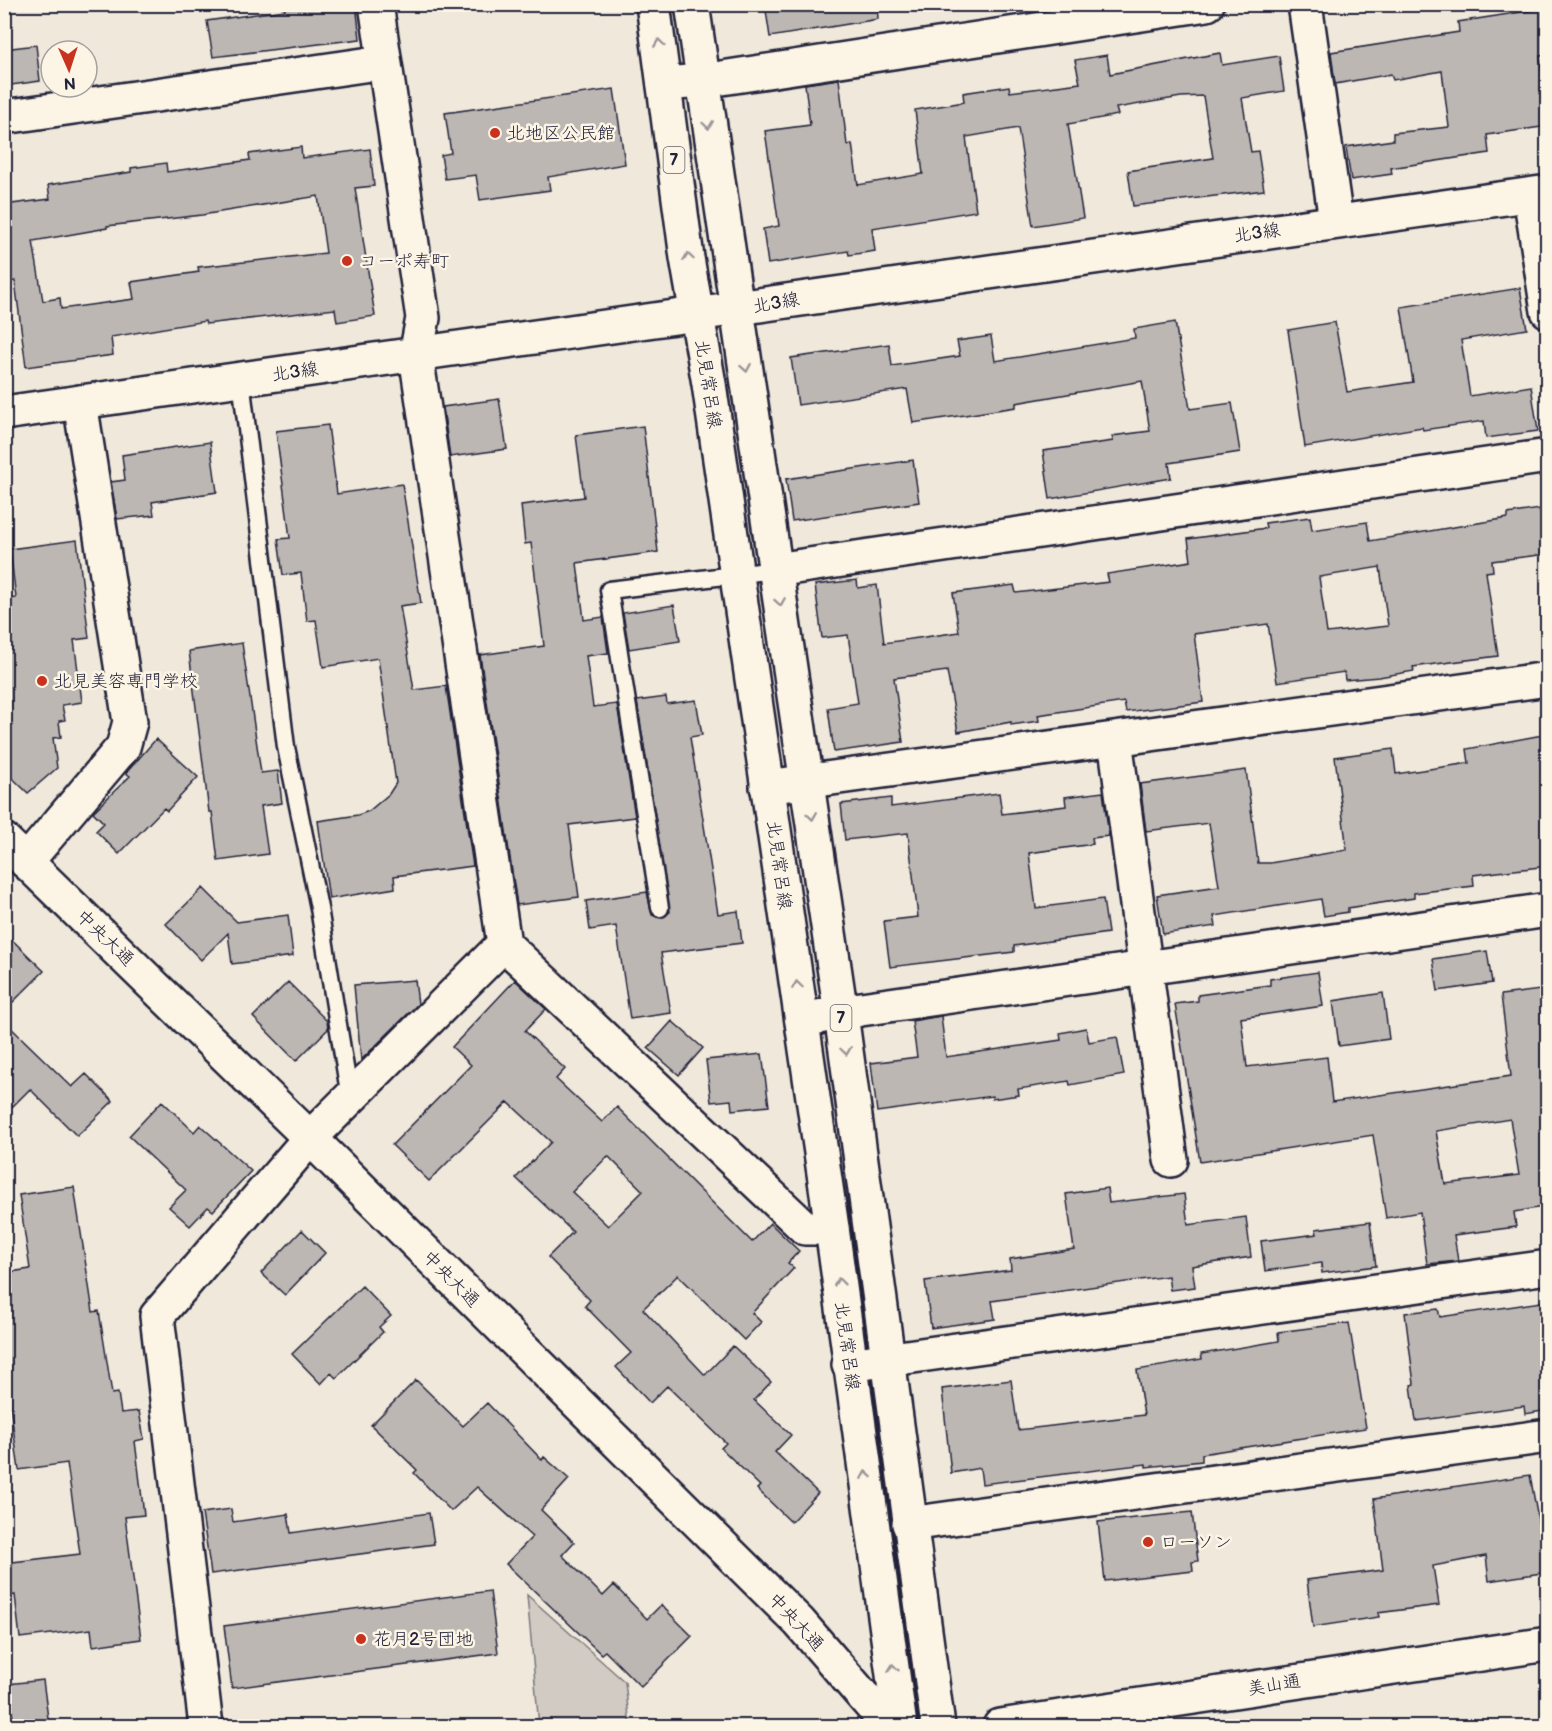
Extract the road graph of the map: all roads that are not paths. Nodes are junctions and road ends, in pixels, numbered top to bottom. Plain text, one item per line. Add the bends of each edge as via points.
1 (376, 4) edge
2 (653, 4) edge
3 (692, 4) edge
4 (1207, 4) edge
5 (1305, 4) edge
6 (384, 62) junction
7 (702, 81) junction
8 (664, 84) junction
9 (4, 117) edge
10 (1539, 194) edge
11 (1336, 221) junction
12 (736, 310) junction
13 (1548, 311) edge
14 (697, 315) junction
15 (416, 355) junction
16 (241, 380) junction
17 (80, 402) junction
18 (4, 413) edge
19 (1548, 456) edge
20 (775, 570) junction
21 (737, 573) junction
22 (1548, 679) edge
23 (1115, 739) junction
24 (807, 782) junction
25 (767, 788) junction
26 (15, 851) edge
27 (660, 908) dead end
28 (1548, 910) edge
29 (504, 944) junction
30 (1146, 967) junction
31 (841, 1014) junction
32 (802, 1020) junction
33 (350, 1098) junction
34 (310, 1138) junction
35 (1171, 1160) dead end
36 (832, 1228) junction
37 (1548, 1267) edge
38 (887, 1361) junction
39 (849, 1365) junction
40 (1548, 1436) edge
41 (909, 1524) junction
42 (1548, 1644) edge
43 (206, 1726) edge
44 (889, 1726) edge
45 (900, 1726) edge
46 (938, 1726) edge
47 (1000, 1726) edge

1 - 6 street
8 -> 2 street, 北見常呂線 / 7
3 - 7 street, 7
4 - 7 street
5 - 11 street
6 - 9 street
6 - 15 street via 423,318
7 - 8 street
7 -> 12 street, 7
14 -> 8 street, 北見常呂線 / 7
10 - 11 street, 北3線
10 - 13 street
11 - 12 street, 北3線
12 - 14 street, 北3線
12 -> 20 street, 7
14 - 15 street, 北3線
14 - 21 street, 北見常呂線 / 7
15 - 16 street, 北3線
15 - 29 street
16 - 17 street, 北3線
16 - 33 lane via 286,747
17 - 18 street, 北3線
17 - 26 street via 130,722 123,747
19 - 20 street
20 - 21 lane
20 -> 24 street, 7
21 - 25 street, 北見常呂線 / 7
21 - 27 lane via 609,590
22 - 23 street
23 - 24 street
23 - 30 street
24 - 25 street
24 -> 31 street, 7
32 -> 25 street, 北見常呂線 / 7
26 - 34 street, 中央大通
28 - 30 street
29 - 33 street
29 - 36 street via 805,1228
30 - 31 street
30 - 35 street
31 - 32 street
31 -> 38 street, 7
32 - 36 street, 北見常呂線 / 7
33 - 34 street
34 - 43 street via 157,1316
34 - 44 street, 中央大通 via 799,1622
39 -> 36 street, 北見常呂線 / 7
37 - 38 street
38 - 39 street
38 - 41 street, 7
45 -> 39 street, 北見常呂線 / 7
40 - 41 street
41 - 46 street, 7
42 - 47 street, 美山通

